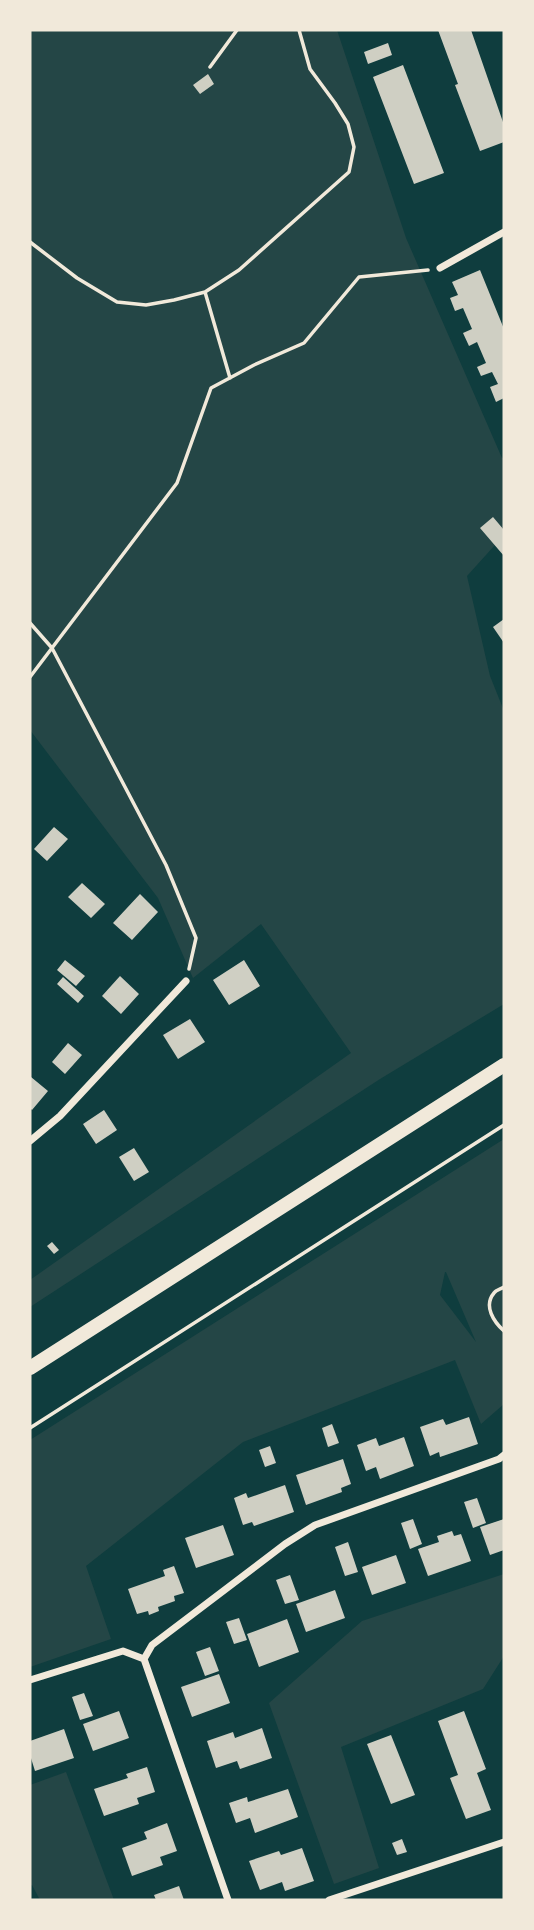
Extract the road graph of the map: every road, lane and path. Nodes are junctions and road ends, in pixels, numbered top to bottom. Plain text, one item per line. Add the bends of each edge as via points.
1 (237, 30) edge
2 (299, 30) edge
3 (210, 67) dead end
4 (504, 232) edge
5 (30, 242) edge
6 (440, 268) joint
7 (205, 292) junction
8 (230, 377) junction
9 (30, 623) edge
10 (52, 648) junction
11 (30, 677) edge
12 (186, 981) joint
13 (504, 1065) edge
14 (504, 1125) edge
15 (30, 1141) edge
16 (504, 1287) edge
17 (504, 1331) edge
18 (30, 1368) edge
19 (30, 1428) edge
20 (504, 1455) edge
21 (144, 1659) junction
22 (30, 1680) edge
23 (504, 1842) edge
24 (228, 1900) edge
25 (329, 1900) edge

1 - 3 path
2 - 7 path via 310,69 348,124 354,147 349,172 239,270
4 - 6 street
5 - 7 path via 117,302 146,305
6 - 8 path via 359,277 304,343
7 - 8 path
8 - 10 path via 211,387 177,483
9 - 10 path
10 - 11 path
10 - 12 path via 166,865 196,938
12 - 15 street via 60,1116
13 - 18 main road
14 - 19 path
16 - 17 path via 493,1294 489,1305
20 - 21 street via 315,1525 152,1644
21 - 22 street via 124,1651
21 - 24 street
23 - 25 street

